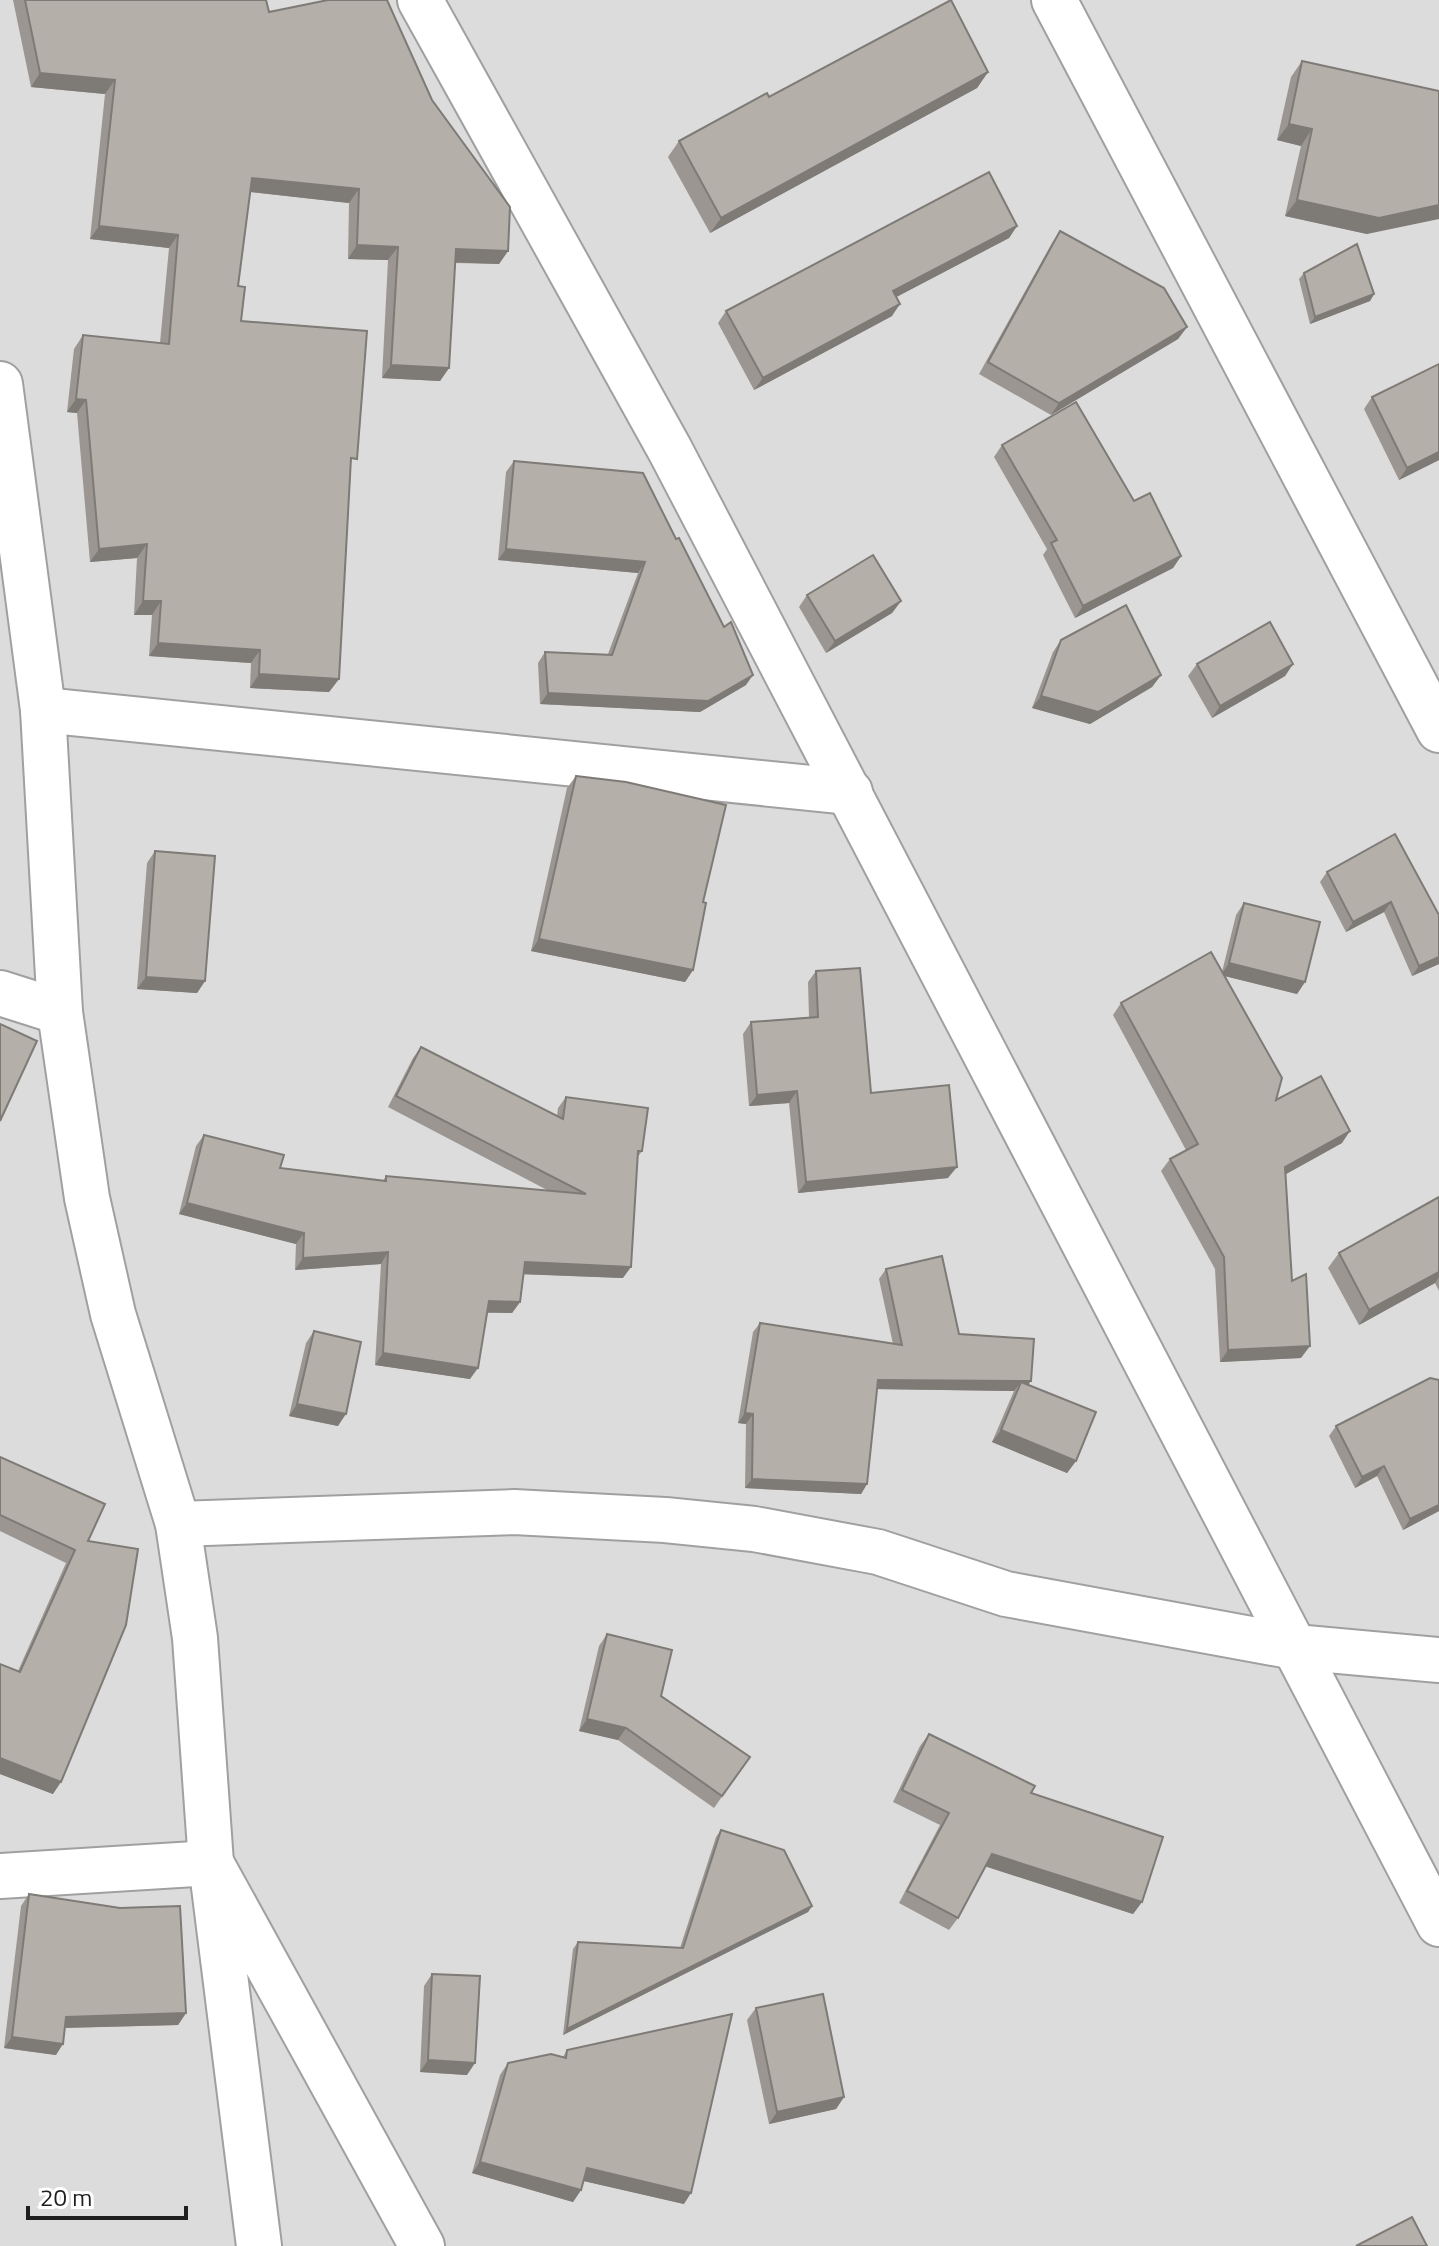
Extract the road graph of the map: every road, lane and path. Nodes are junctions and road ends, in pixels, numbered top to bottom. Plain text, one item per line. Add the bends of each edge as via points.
1 (420, 0) edge
2 (1054, 0) edge
3 (0, 384) edge
4 (43, 710) junction
5 (1439, 730) edge
6 (850, 792) junction
7 (0, 993) edge
8 (60, 1012) junction
9 (178, 1524) junction
10 (1295, 1647) junction
11 (1439, 1660) edge
12 (211, 1863) junction
13 (0, 1876) edge
14 (1439, 1924) edge
15 (259, 2246) edge
16 (422, 2246) edge

1 - 6 street via 670,450
2 - 5 street
3 - 4 street
4 - 6 street
4 - 8 street
6 - 10 street
7 - 8 street
8 - 9 street via 87,1198 113,1314
9 - 10 street via 514,1512 754,1529 878,1552 1006,1594
9 - 12 street via 195,1638
10 - 11 street
10 - 14 street
12 - 13 street
12 - 15 street
12 - 16 street

